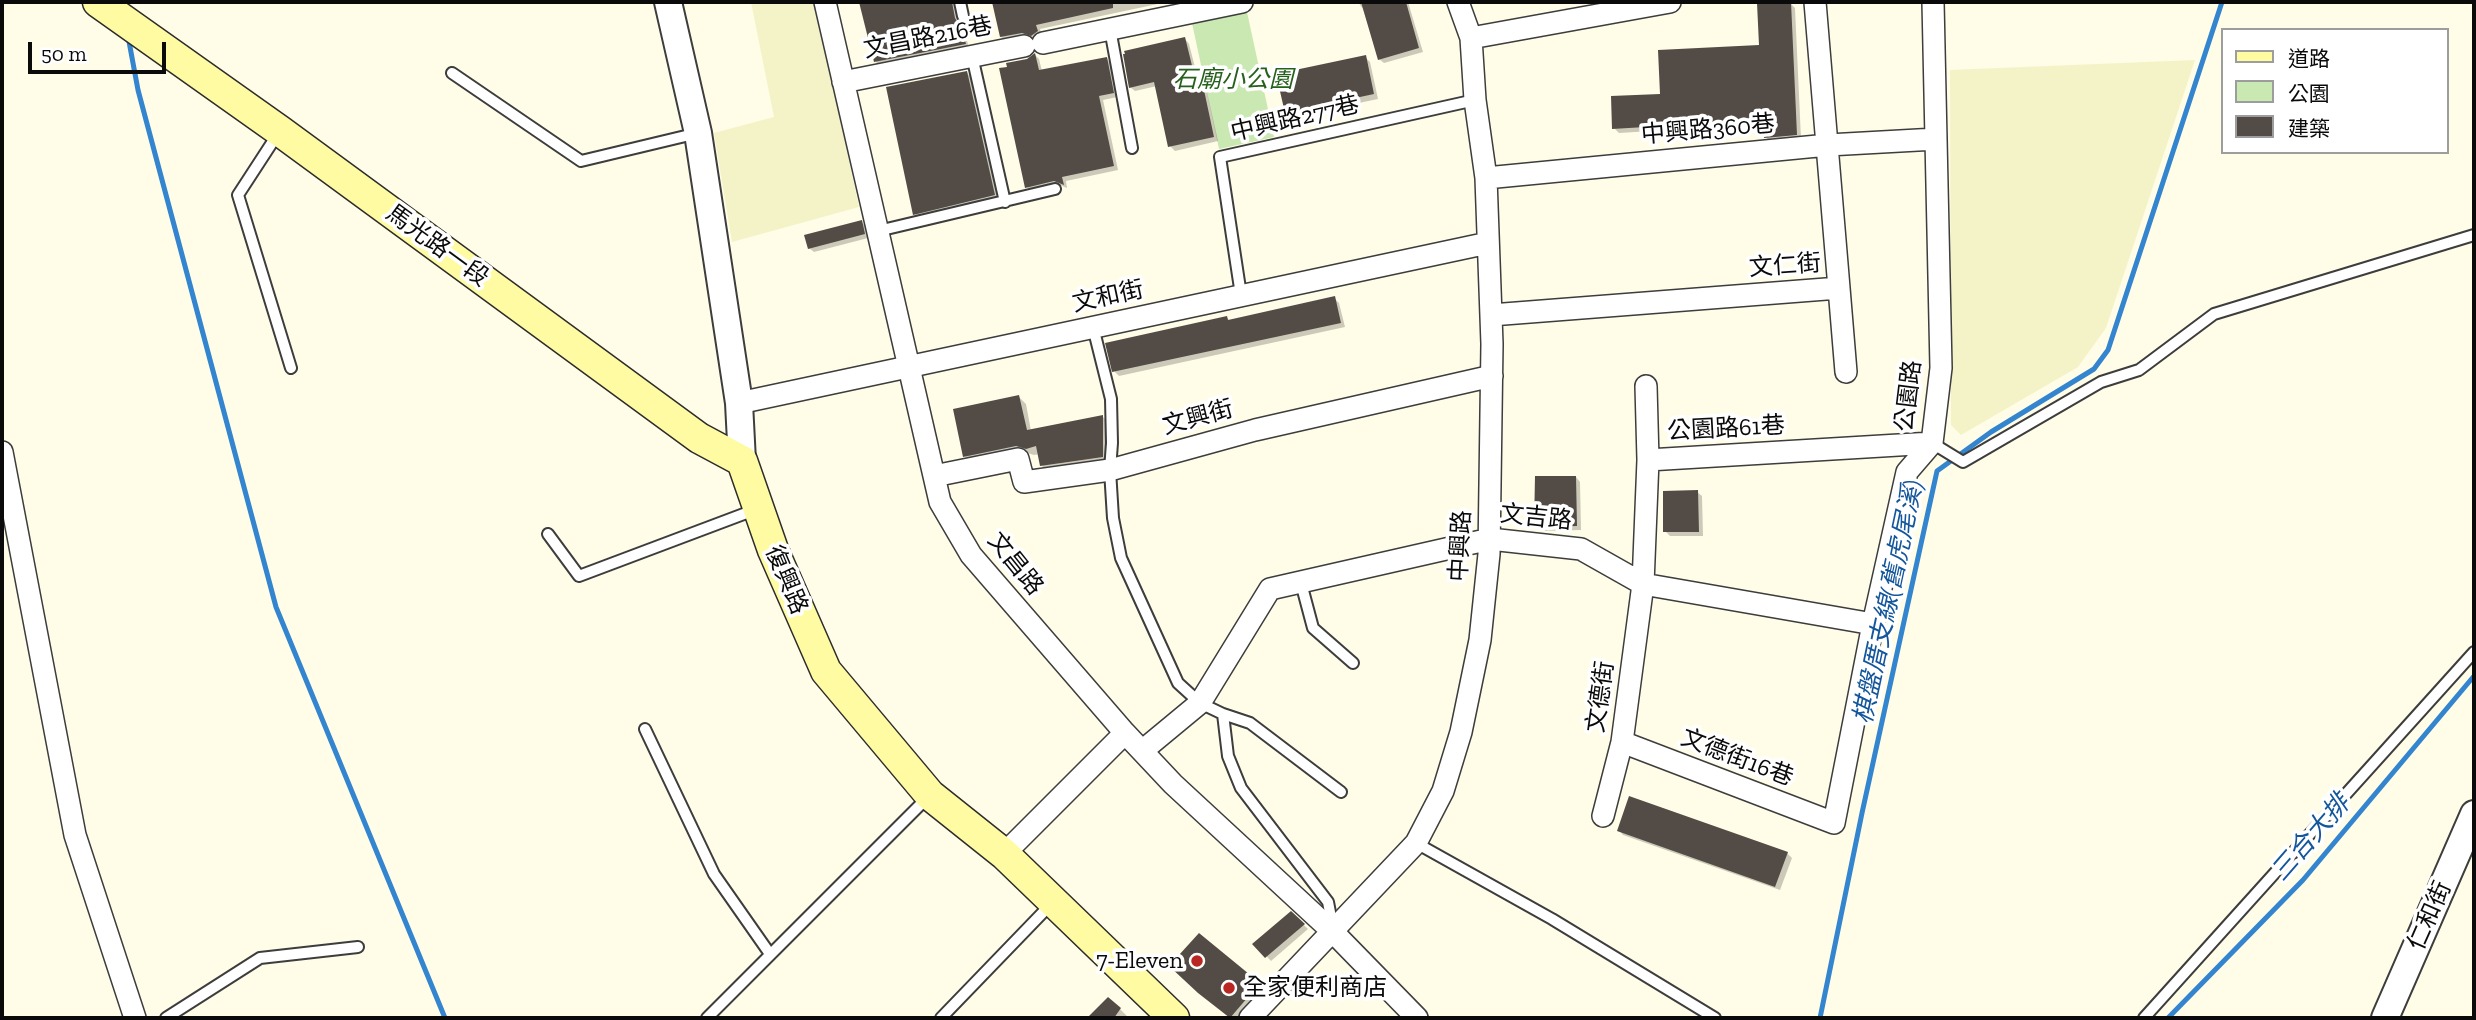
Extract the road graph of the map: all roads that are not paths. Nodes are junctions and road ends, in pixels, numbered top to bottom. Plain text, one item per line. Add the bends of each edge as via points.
1 (668, 2) edge
2 (825, 2) edge
3 (960, 2) edge
4 (1242, 2) edge
5 (1458, 2) edge
6 (1670, 2) edge
7 (1815, 2) edge
8 (1933, 2) edge
9 (116, 15) edge
10 (963, 16) dead end
11 (1110, 29) junction
12 (1471, 37) junction
13 (972, 56) junction
14 (453, 73) dead end
15 (844, 82) junction
16 (1475, 100) junction
17 (280, 131) junction
18 (698, 133) junction
19 (1936, 139) junction
20 (1828, 145) junction
21 (1132, 148) dead end
22 (1486, 178) junction
23 (1055, 189) dead end
24 (1005, 202) junction
25 (878, 231) junction
26 (2474, 235) edge
27 (1488, 243) junction
28 (1839, 288) junction
29 (1241, 295) junction
30 (1491, 315) junction
31 (1093, 327) junction
32 (909, 366) junction
33 (291, 368) dead end
34 (1846, 372) dead end
35 (1492, 376) junction
36 (1646, 386) dead end
37 (739, 402) junction
38 (1932, 443) junction
39 (2, 452) edge
40 (1648, 460) junction
41 (742, 461) junction
42 (1110, 470) junction
43 (934, 477) junction
44 (758, 509) junction
45 (548, 534) dead end
46 (1490, 539) junction
47 (1301, 583) junction
48 (1643, 584) junction
49 (1873, 624) junction
50 (2474, 652) edge
51 (1353, 663) dead end
52 (1200, 704) junction
53 (1223, 714) junction
54 (645, 729) dead end
55 (1125, 733) junction
56 (1622, 742) junction
57 (1142, 751) junction
58 (1341, 792) dead end
59 (930, 795) junction
60 (2474, 814) edge
61 (1603, 816) dead end
62 (1835, 823) joint
63 (1416, 843) junction
64 (1004, 854) junction
65 (1054, 902) junction
66 (1333, 932) junction
67 (358, 947) dead end
68 (770, 954) junction
69 (135, 1018) edge
70 (166, 1018) edge
71 (707, 1018) edge
72 (941, 1018) edge
73 (1174, 1018) edge
74 (1250, 1018) edge
75 (1418, 1018) edge
76 (1715, 1018) edge
77 (2144, 1018) edge
78 (2385, 1018) edge

1 - 18 street, 復興路
2 - 15 street, 文昌路
3 - 10 lane
4 - 11 street, 文昌路216巷
5 - 12 street, 中興路
6 - 12 street
7 - 20 street, 文仁街
8 - 19 street, 公園路
9 - 17 main road, 馬光路一段
11 - 13 street, 文昌路216巷
11 - 21 lane
12 - 16 street, 中興路
13 - 15 street, 文昌路216巷
13 - 24 lane
14 - 18 lane via 581,161
15 - 25 street, 文昌路
16 - 22 street, 中興路
16 - 29 lane, 中興路277巷 via 1220,157
17 - 33 lane via 238,195
17 - 41 main road, 馬光路一段 via 699,438
18 - 37 street, 復興路
19 - 20 street, 中興路360巷
19 - 38 street, 公園路 via 1941,368
20 - 22 street, 中興路360巷
20 - 28 street, 文仁街
22 - 27 street, 中興路
23 - 24 lane
24 - 25 lane
25 - 32 street, 文昌路
26 - 38 lane via 2214,314 2139,370 2101,382 1963,463
27 - 29 street, 文和街
27 - 30 street, 中興路
28 - 30 street, 文仁街
28 - 34 street
29 - 31 street, 文和街
30 - 35 street, 中興路
31 - 32 street, 文和街
31 - 42 lane via 1111,399
32 - 37 street, 文和街
32 - 43 street, 文昌路
35 - 42 street, 文興街 via 1255,430
35 - 46 street, 中興路
36 - 40 street
37 - 41 street, 復興路
38 - 40 street, 公園路61巷
38 - 49 street, 公園路 via 1907,472
39 - 69 street via 75,835
40 - 48 street, 公園路61巷
41 - 44 main road, 復興路
42 - 43 street, 文興街 via 1024,482 1018,459
42 - 52 lane via 1121,558 1178,683
43 - 55 street, 文昌路 via 940,502 971,555
44 - 45 lane via 579,576
44 - 59 main road, 復興路 via 826,671
46 - 47 street, 文吉路
46 - 48 street, 文吉路 via 1581,549
46 - 63 street, 中興路 via 1480,640 1461,732 1443,790
47 - 51 lane via 1313,628
47 - 52 street, 文吉路 via 1270,589
48 - 49 street, 文吉路
48 - 56 street, 文德街
49 - 62 street, 公園路
50 - 77 lane
52 - 53 lane
52 - 57 street, 文吉路
53 - 58 lane via 1250,723
53 - 66 lane via 1228,756 1241,788 1328,902
54 - 68 lane via 714,874
55 - 57 street, 文昌路
55 - 64 street
56 - 61 street, 文德街
56 - 62 street, 文德街16巷
57 - 66 street, 文昌路
59 - 64 main road, 復興路
59 - 68 lane
60 - 78 street, 仁和街
63 - 66 street, 中興路
63 - 76 lane
64 - 65 main road, 復興路
65 - 72 lane
65 - 73 main road, 復興路
66 - 74 street, 中興路
66 - 75 street, 文昌路
67 - 70 lane via 260,958
68 - 71 lane

